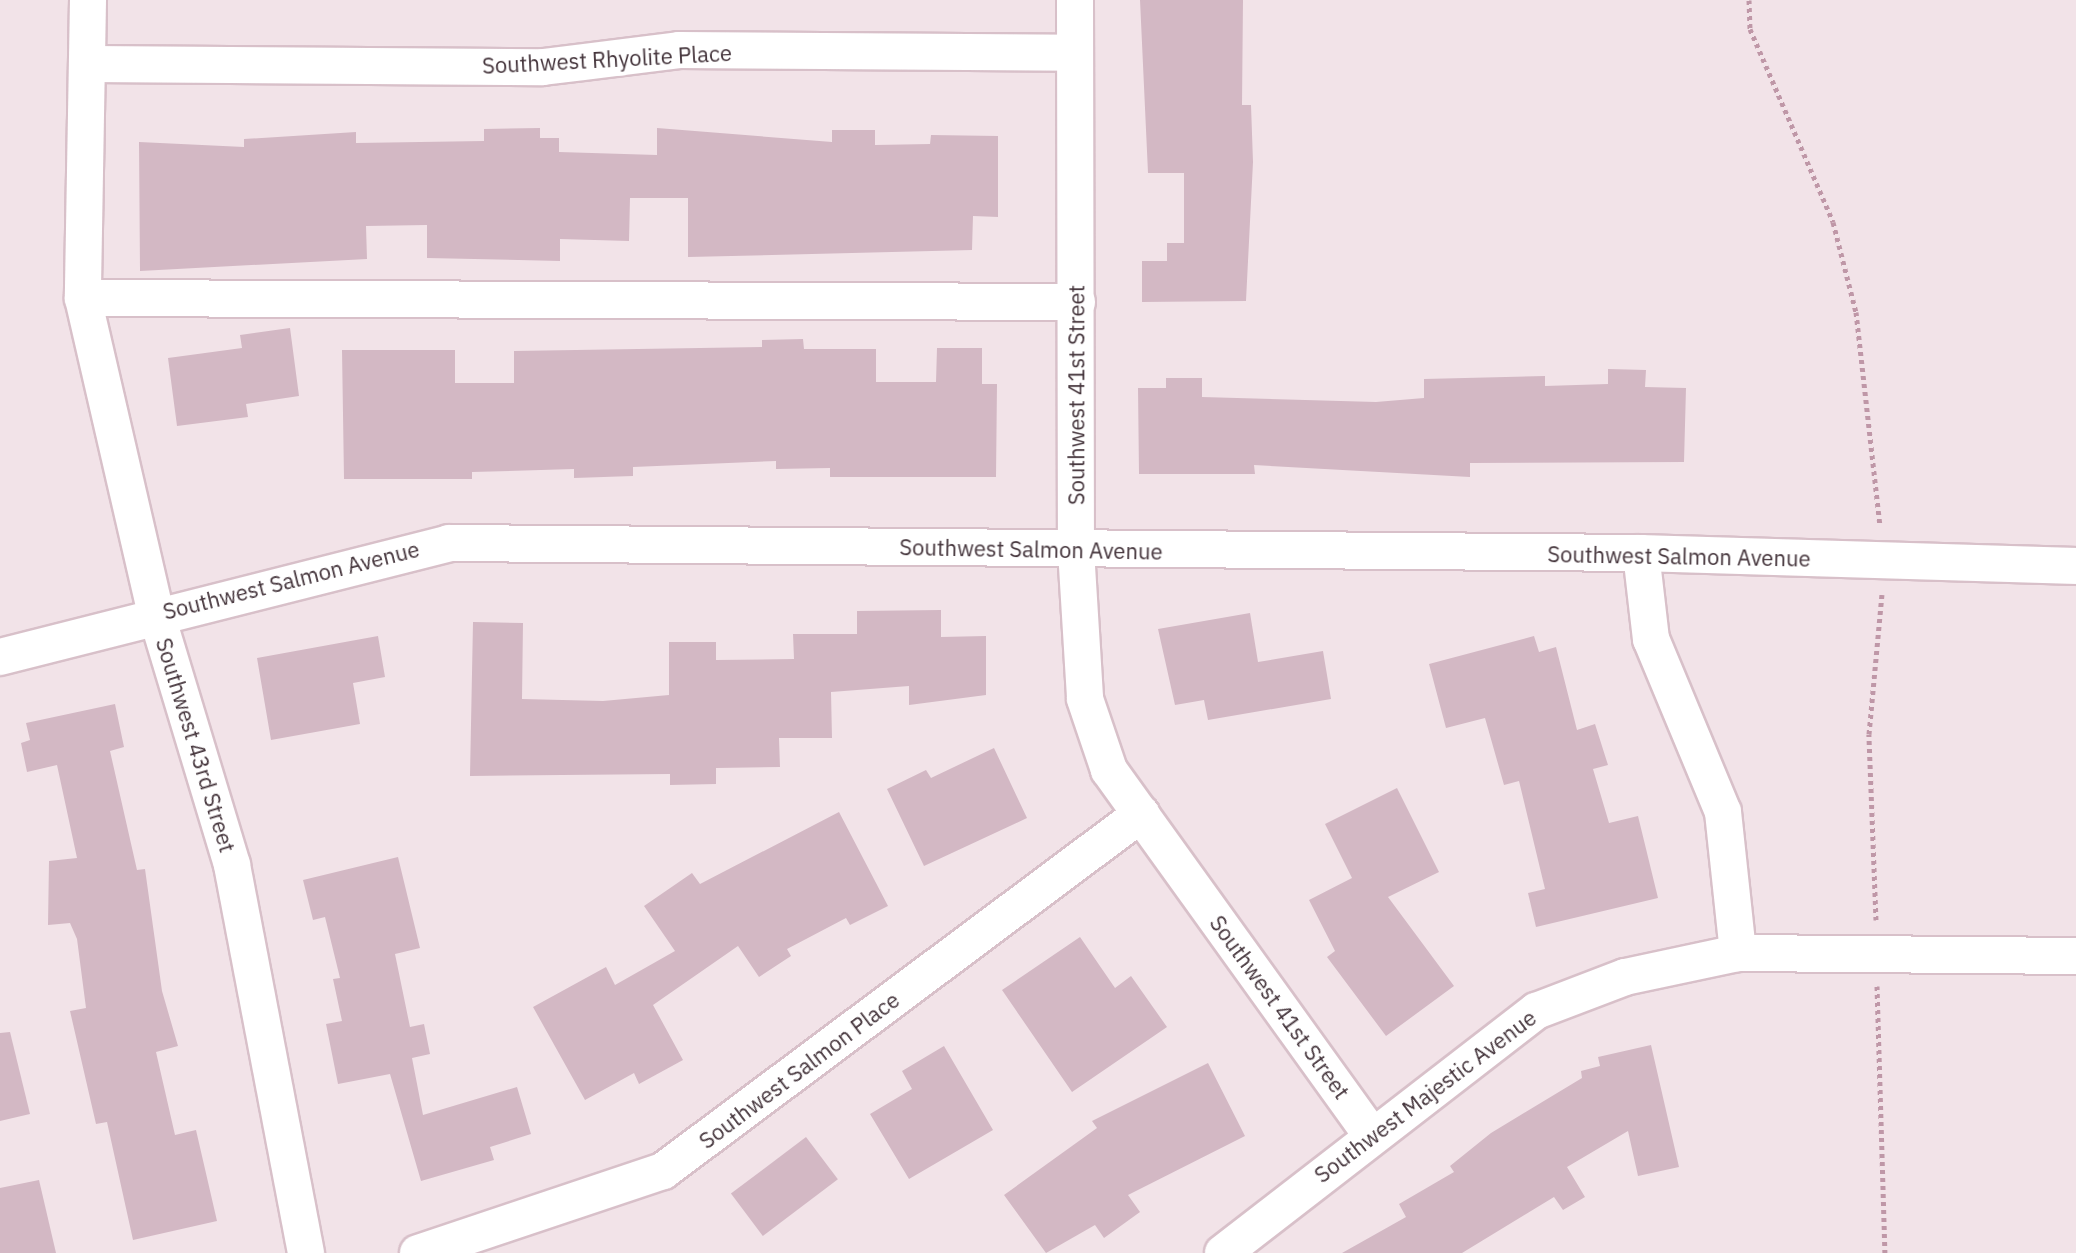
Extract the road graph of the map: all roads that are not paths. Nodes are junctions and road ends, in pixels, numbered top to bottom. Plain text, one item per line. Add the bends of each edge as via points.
1 (88, 0) edge
2 (1075, 0) edge
3 (1075, 53) junction
4 (90, 64) junction
5 (83, 298) junction
6 (1077, 302) junction
7 (1076, 550) junction
8 (1641, 553) junction
9 (2076, 566) edge
10 (156, 613) junction
11 (0, 657) edge
12 (1141, 814) junction
13 (1738, 953) junction
14 (2076, 956) edge
15 (1370, 1133) junction
16 (306, 1253) edge
17 (418, 1253) edge
18 (1223, 1253) edge

1 - 4 street, Southwest 43rd Street
2 - 3 street, Southwest 41st Street
3 - 4 street, Southwest Rhyolite Place via 679,50 543,67
3 - 6 street, Southwest 41st Street
4 - 5 street, Southwest 43rd Street
5 - 6 street
5 - 10 street, Southwest 43rd Street
6 - 7 street, Southwest 41st Street
7 - 8 street, Southwest Salmon Avenue
7 - 10 street, Southwest Salmon Avenue via 449,543
7 - 12 street, Southwest 41st Street via 1085,699 1109,770
8 - 9 street, Southwest Salmon Avenue
8 - 13 street via 1651,639 1723,812
10 - 11 street, Southwest Salmon Avenue
10 - 16 street, Southwest 43rd Street via 232,865
12 - 15 street, Southwest 41st Street
12 - 17 street, Southwest Salmon Place via 663,1171
13 - 14 street, Southwest Majestic Avenue
13 - 15 street, Southwest Majestic Avenue via 1625,977 1536,1011
15 - 18 street, Southwest Majestic Avenue

